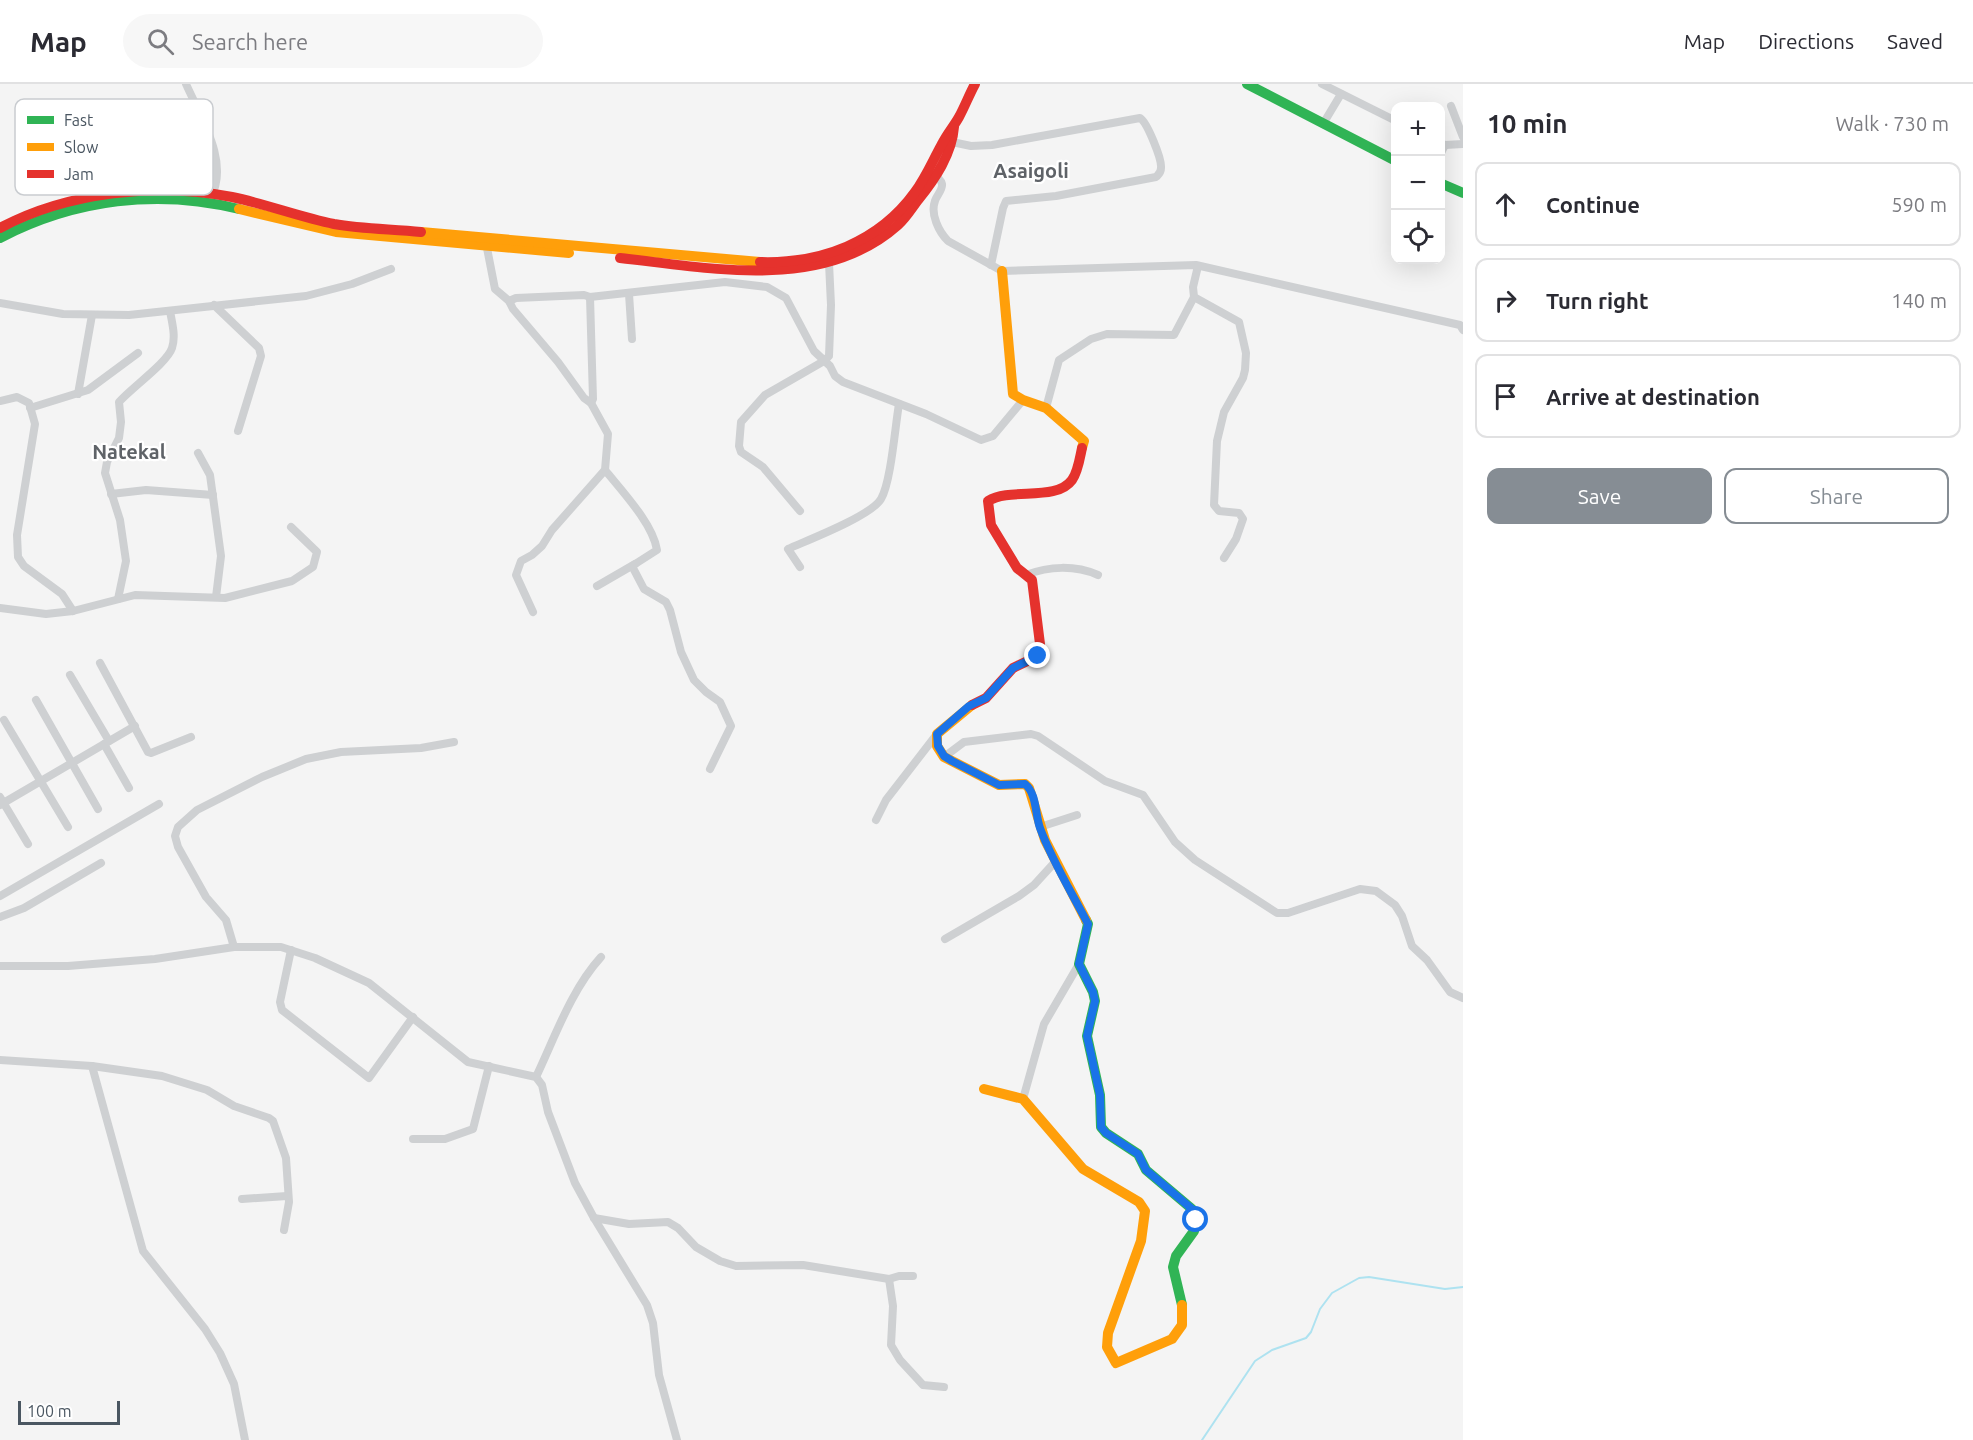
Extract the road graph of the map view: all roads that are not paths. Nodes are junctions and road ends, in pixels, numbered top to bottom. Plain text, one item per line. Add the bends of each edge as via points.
1 (186, 84) edge
2 (975, 84) edge
3 (1247, 84) edge
4 (1322, 84) edge
5 (1341, 94) junction
6 (193, 99) edge
7 (1451, 106) dead end
8 (1391, 119) edge
9 (1323, 124) junction
10 (954, 127) junction
11 (1463, 137) edge
12 (951, 142) junction
13 (1445, 144) edge
14 (1463, 144) edge
15 (213, 145) edge
16 (1391, 159) edge
17 (932, 173) junction
18 (213, 181) edge
19 (1445, 185) edge
20 (1463, 193) edge
21 (98, 195) edge
22 (188, 195) edge
23 (211, 195) edge
24 (210, 198) junction
25 (0, 228) edge
26 (0, 238) edge
27 (485, 241) junction
28 (829, 263) junction
29 (991, 265) junction
30 (1198, 266) junction
31 (391, 269) dead end
32 (1002, 271) junction
33 (629, 294) junction
34 (590, 297) junction
35 (1194, 297) junction
36 (509, 301) junction
37 (0, 303) edge
38 (214, 305) junction
39 (170, 311) junction
40 (92, 315) junction
41 (1463, 330) edge
42 (632, 339) dead end
43 (138, 352) dead end
44 (824, 361) junction
45 (78, 394) junction
46 (1023, 400) junction
47 (0, 401) edge
48 (591, 403) junction
49 (899, 404) junction
50 (30, 408) junction
51 (1046, 408) junction
52 (238, 431) dead end
53 (198, 453) dead end
54 (605, 470) junction
55 (111, 494) junction
56 (213, 495) junction
57 (800, 511) dead end
58 (291, 527) dead end
59 (1224, 558) dead end
60 (632, 566) junction
61 (800, 567) dead end
62 (1026, 575) junction
63 (1098, 575) dead end
64 (597, 586) dead end
65 (216, 597) junction
66 (118, 599) junction
67 (0, 608) edge
68 (73, 611) junction
69 (533, 612) dead end
70 (100, 663) dead end
71 (70, 675) dead end
72 (36, 700) dead end
73 (4, 720) dead end
74 (135, 726) junction
75 (937, 734) junction
76 (191, 737) dead end
77 (454, 742) dead end
78 (106, 743) junction
79 (944, 756) junction
80 (73, 763) junction
81 (710, 770) dead end
82 (40, 782) junction
83 (129, 788) dead end
84 (1, 802) edge
85 (159, 804) dead end
86 (98, 809) dead end
87 (1077, 815) dead end
88 (876, 820) dead end
89 (68, 827) dead end
90 (1040, 827) junction
91 (28, 844) dead end
92 (101, 862) dead end
93 (1056, 862) junction
94 (0, 896) edge
95 (0, 917) edge
96 (945, 939) dead end
97 (234, 947) junction
98 (291, 950) junction
99 (601, 957) dead end
100 (1079, 964) junction
101 (0, 966) edge
102 (1463, 998) edge
103 (413, 1017) junction
104 (0, 1060) edge
105 (92, 1066) junction
106 (489, 1066) junction
107 (536, 1077) junction
108 (984, 1089) dead end
109 (1023, 1099) junction
110 (413, 1139) dead end
111 (287, 1196) junction
112 (242, 1199) dead end
113 (594, 1218) junction
114 (284, 1230) dead end
115 (913, 1276) dead end
116 (889, 1280) junction
117 (944, 1387) dead end
118 (245, 1440) edge
119 (677, 1440) edge

1 - 6 street
2 - 10 street
3 - 9 street
4 - 5 street
5 - 8 street
5 - 9 street
7 - 11 street
9 - 16 street
10 - 12 street
10 - 17 street via 947,133
12 - 17 street
12 - 29 street via 992,145 1140,118 1146,123 1161,165 1156,177 1006,201
13 - 14 street
15 - 18 street
17 - 27 street via 875,232 839,252 805,261 763,263
17 - 28 street via 914,207 883,237
17 - 29 street via 942,185 934,203 934,216 942,235
19 - 20 street
21 - 25 street via 35,212
22 - 24 street
23 - 24 street
24 - 26 street via 102,203 38,220
24 - 27 street via 336,232
27 - 28 street via 743,270 783,271
27 - 36 street via 495,289
28 - 44 street via 831,338 829,356
29 - 32 street
30 - 32 street
30 - 35 street
30 - 41 street via 1460,325
31 - 38 street via 306,296
32 - 46 street via 1013,394
33 - 34 street
33 - 42 street
33 - 44 street via 725,282 767,287 786,298 814,351
34 - 36 street
34 - 48 street
35 - 51 street via 1174,335 1107,334 1091,339 1059,360
35 - 59 street via 1239,322 1246,353 1243,378 1224,412 1218,441 1214,505 1219,511 1239,513 1243,519
36 - 48 street
37 - 40 street
38 - 39 street
38 - 52 street via 259,348 261,356
39 - 40 street
39 - 55 street via 172,350 119,402 119,438 105,473
40 - 45 street
43 - 45 street
44 - 49 street via 843,382
44 - 57 street via 765,395 741,422 741,452 764,467
45 - 50 street
46 - 49 street via 993,436 981,440
46 - 51 street
47 - 50 street via 17,397
48 - 54 street via 608,434
49 - 61 street via 886,486 880,500 860,516 788,549
50 - 68 street via 34,424 16,546 18,557 24,566 62,594
51 - 62 street via 1084,441 1072,480 1056,491 998,495 988,501 990,525 1009,557
53 - 56 street via 210,475
54 - 60 street via 656,541 657,550
54 - 69 street via 542,546 521,561 516,574
55 - 56 street via 146,490
55 - 66 street via 120,520 126,561
56 - 65 street via 221,556
58 - 65 street via 317,552 312,567 292,581
60 - 64 street
60 - 81 street via 644,589 666,602 693,680 720,702 731,726
62 - 63 street via 1042,568 1083,569
62 - 75 street via 1032,580 1038,656 1013,668 986,698 969,706
65 - 66 street via 135,595
66 - 68 street
67 - 68 street via 46,614
70 - 74 street
71 - 78 street
72 - 80 street
73 - 82 street
74 - 76 street via 151,753
74 - 78 street
75 - 79 street
75 - 88 street via 886,800
77 - 97 street via 306,759 197,810 178,827 178,847 206,897 226,920
78 - 80 street
78 - 83 street
79 - 90 street via 999,785 1025,784 1031,789
79 - 102 street via 964,742 1038,736 1106,781 1143,795 1175,842 1195,860 1277,913 1288,913 1360,889 1376,891 1395,905 1412,946 1450,992
80 - 82 street
80 - 86 street
82 - 84 street
82 - 89 street
84 - 91 street
85 - 94 street
87 - 90 street
90 - 93 street
92 - 95 street via 24,908
93 - 96 street via 1019,896
93 - 100 street via 1088,924
97 - 98 street
97 - 101 street via 155,959 68,966
98 - 103 street via 369,983
98 - 103 street via 280,1002 282,1010 369,1077
99 - 107 street via 576,993
100 - 109 street via 1044,1024
100 - 109 street via 1095,1001 1087,1036 1100,1095 1101,1127 1138,1154 1146,1170 1192,1209 1196,1220 1173,1267 1182,1301 1182,1325 1172,1339 1116,1363 1109,1353 1108,1333 1141,1241 1145,1211 1139,1202 1083,1169
103 - 106 street via 468,1062
104 - 105 street
105 - 111 street via 162,1076 207,1090 234,1106 269,1118 286,1158
105 - 118 street via 143,1251 220,1353 234,1384
106 - 107 street
106 - 110 street via 473,1129 445,1139
107 - 113 street via 576,1183
108 - 109 street
111 - 112 street
111 - 114 street
113 - 116 street via 629,1224 668,1222 696,1247 736,1266 802,1265
113 - 119 street via 647,1305 659,1375
115 - 116 street
116 - 117 street via 893,1305 891,1345 923,1385

